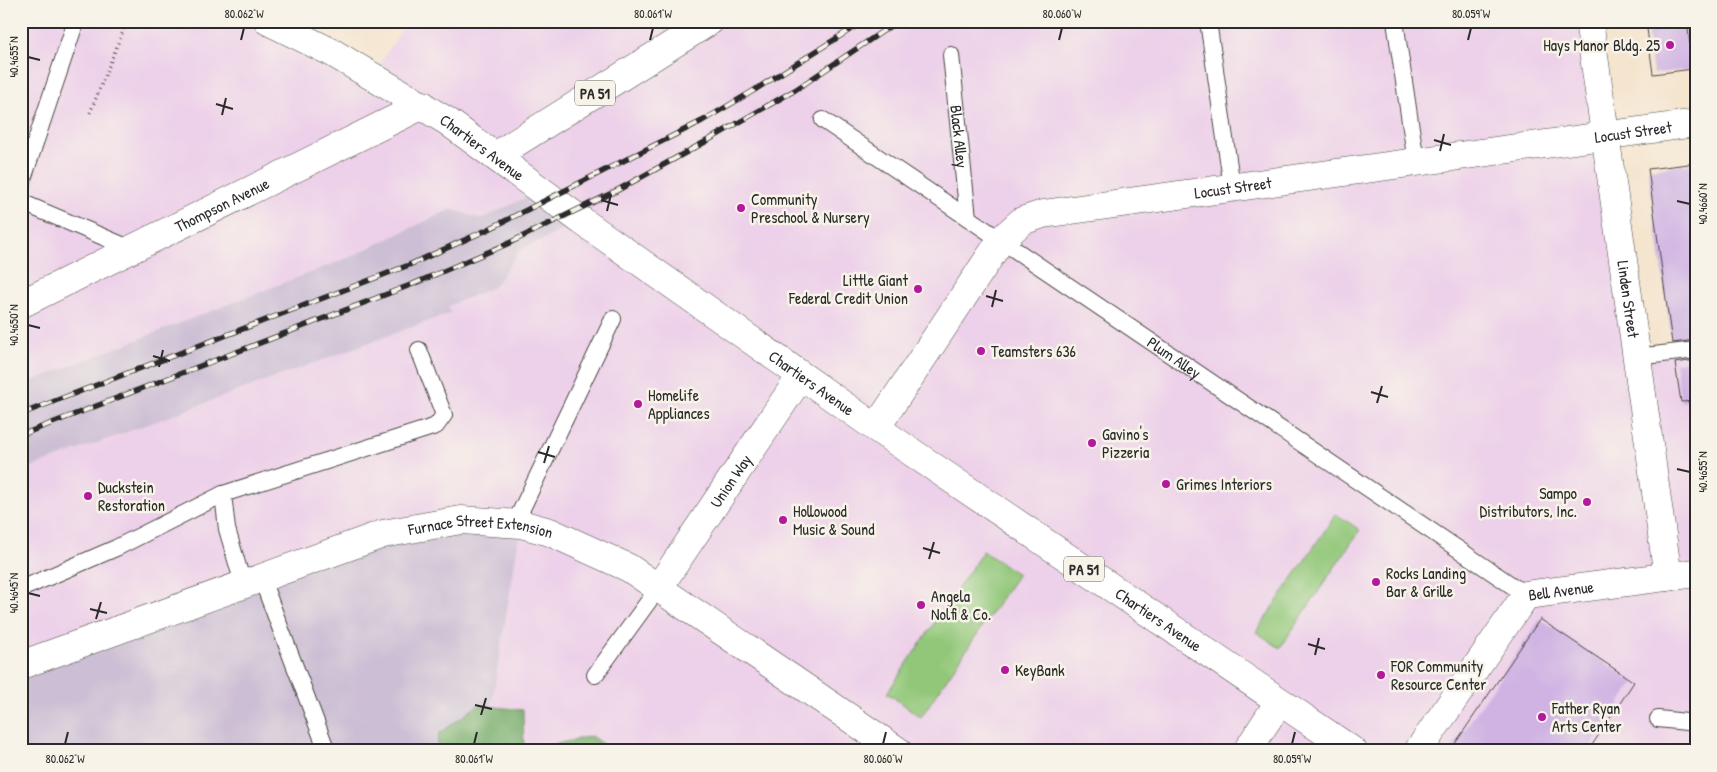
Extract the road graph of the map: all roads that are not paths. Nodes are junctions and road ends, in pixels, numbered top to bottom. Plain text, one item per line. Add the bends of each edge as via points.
1 (268, 21) edge
2 (1208, 21) edge
3 (1395, 21) edge
4 (1589, 21) edge
5 (696, 24) edge
6 (73, 30) dead end
7 (951, 55) dead end
8 (423, 105) junction
9 (823, 120) dead end
10 (1696, 123) edge
11 (1605, 136) junction
12 (495, 156) junction
13 (1416, 162) junction
14 (21, 184) edge
15 (1232, 188) junction
16 (21, 202) edge
17 (968, 218) junction
18 (1001, 240) junction
19 (134, 250) junction
20 (21, 304) edge
21 (613, 318) dead end
22 (419, 350) dead end
23 (1696, 350) edge
24 (1637, 357) junction
25 (801, 376) junction
26 (876, 428) junction
27 (223, 494) junction
28 (515, 523) junction
29 (1696, 573) edge
30 (1668, 577) junction
31 (252, 581) junction
32 (658, 588) junction
33 (21, 589) edge
34 (1526, 595) junction
35 (21, 665) edge
36 (596, 675) dead end
37 (1279, 702) junction
38 (1658, 719) dead end
39 (1696, 723) edge
40 (327, 751) edge
41 (898, 751) edge
42 (1247, 751) edge
43 (1352, 751) edge
44 (1418, 751) edge

1 - 8 street, Chartiers Avenue via 333,53
2 - 15 lane
3 - 13 lane
4 - 11 street, Linden Street
5 - 12 street, PA 51
6 - 14 lane
7 - 17 lane, Black Alley
8 - 12 street, Chartiers Avenue
8 - 19 street, Thompson Avenue
9 - 17 lane, Plum Alley
10 - 11 street, Locust Street
11 - 13 street, Locust Street
11 - 24 street, Linden Street
12 - 25 street, Chartiers Avenue / PA 51
13 - 15 street, Locust Street
15 - 18 street, Locust Street via 1042,214 1022,221
16 - 19 lane
17 - 18 lane, Plum Alley
18 - 26 street, Locust Street
18 - 34 lane, Plum Alley
19 - 20 street, Thompson Avenue
21 - 28 lane
22 - 27 lane via 444,415 436,426
23 - 24 lane
24 - 30 street, Linden Street
25 - 26 street, Chartiers Avenue / PA 51
25 - 32 street, Union Way
26 - 37 street, Chartiers Avenue / PA 51
27 - 31 lane via 226,528
27 - 33 lane via 116,548
28 - 31 street, Furnace Street Extension via 461,520 383,534
28 - 32 street, Furnace Street Extension via 550,532 590,548 629,568
29 - 30 street, Bell Avenue
30 - 34 street, Bell Avenue
31 - 35 street, Furnace Street Extension
31 - 40 lane
32 - 36 lane
32 - 41 street, Furnace Street Extension
34 - 44 street, Bell Avenue
37 - 42 street
37 - 43 street, Chartiers Avenue / PA 51
38 - 39 lane

